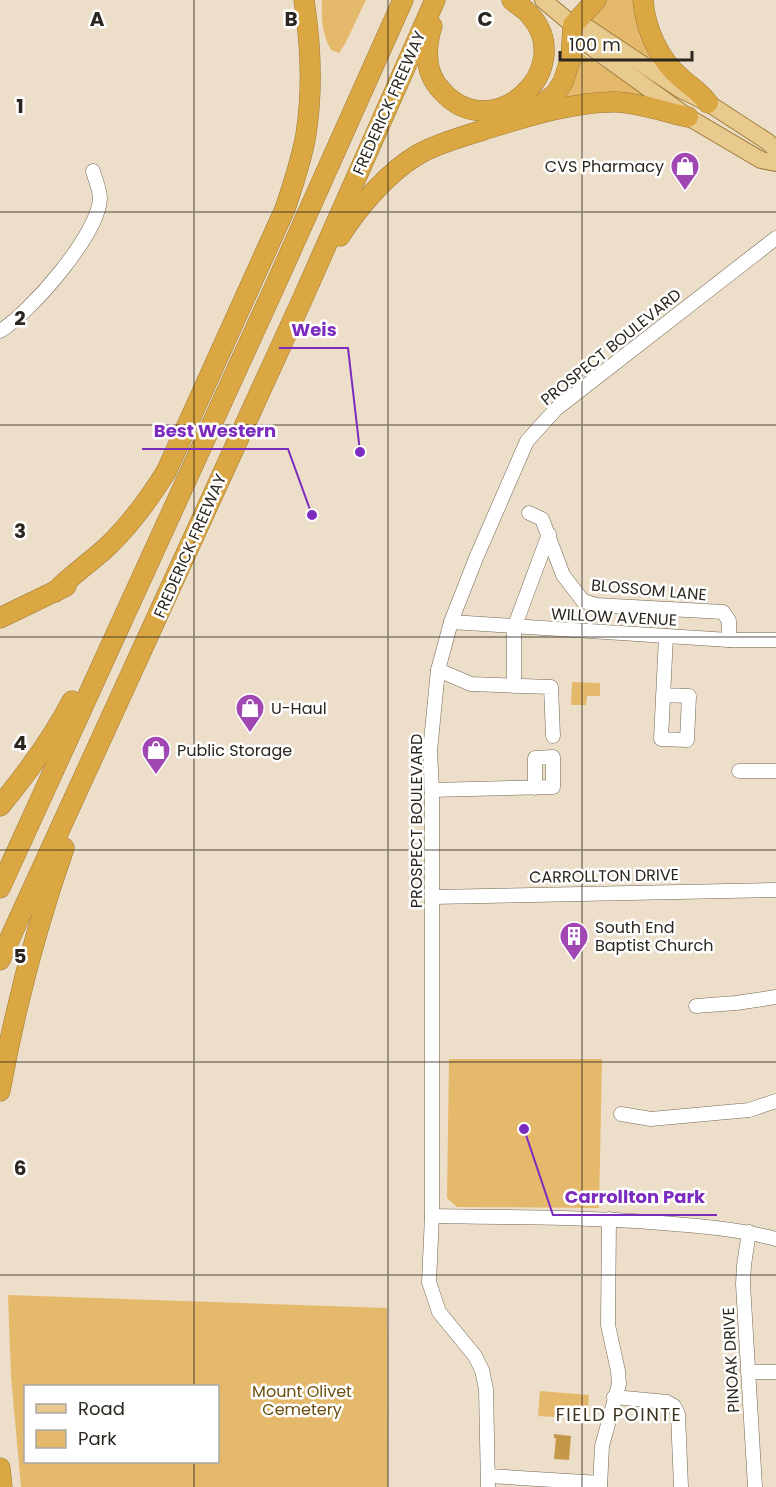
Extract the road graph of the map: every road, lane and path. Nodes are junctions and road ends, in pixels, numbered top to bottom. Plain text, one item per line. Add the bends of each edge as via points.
1 (304, 0) edge
2 (403, 0) edge
3 (436, 0) edge
4 (512, 0) edge
5 (543, 0) edge
6 (596, 0) edge
7 (644, 0) edge
8 (573, 25) junction
9 (708, 103) junction
10 (526, 117) junction
11 (688, 117) junction
12 (776, 150) edge
13 (776, 163) edge
14 (93, 171) dead end
15 (776, 238) edge
16 (302, 300) junction
17 (0, 331) edge
18 (213, 423) junction
19 (171, 510) junction
20 (530, 513) dead end
21 (549, 534) junction
22 (55, 592) junction
23 (0, 618) edge
24 (451, 622) junction
25 (514, 628) junction
26 (666, 636) junction
27 (729, 640) junction
28 (776, 640) edge
29 (438, 670) junction
30 (514, 686) junction
31 (663, 695) dead end
32 (105, 733) junction
33 (553, 736) dead end
34 (739, 771) dead end
35 (776, 771) edge
36 (535, 788) dead end
37 (432, 790) junction
38 (0, 806) edge
39 (0, 888) edge
40 (776, 890) edge
41 (432, 897) junction
42 (0, 960) edge
43 (776, 997) edge
44 (696, 1006) dead end
45 (0, 1091) edge
46 (776, 1101) edge
47 (621, 1114) dead end
48 (432, 1216) junction
49 (609, 1219) junction
50 (749, 1232) junction
51 (776, 1239) edge
52 (748, 1372) junction
53 (776, 1372) edge
54 (614, 1396) junction
55 (0, 1468) edge
56 (488, 1482) edge
57 (600, 1485) edge
58 (2, 1487) edge
59 (681, 1487) edge
60 (755, 1487) edge

1 - 22 highway via 311,63 309,101 305,135 285,209 166,472 131,522
2 - 18 highway, FREDERICK FREEWAY
3 - 4 highway via 428,42 431,75 452,101 484,111 516,102 531,88 540,70 543,50 539,30 529,14
3 - 16 highway, FREDERICK FREEWAY
5 - 8 main road
6 - 8 highway
7 - 9 highway via 650,32 663,57
8 - 9 main road via 588,28 681,90
8 - 10 highway via 571,58 563,82 555,94
8 - 11 main road via 578,37
9 - 12 main road
10 - 11 highway via 616,102
10 - 16 highway via 431,148 401,168 358,210
11 - 13 main road via 761,160
14 - 17 street via 100,198 94,220 34,304
15 - 24 street, PROSPECT BOULEVARD via 555,409 527,441
16 - 32 highway, FREDERICK FREEWAY
18 - 19 highway, FREDERICK FREEWAY
18 - 22 highway via 192,443 135,528 85,572
19 - 38 highway via 52,737
19 - 39 highway, FREDERICK FREEWAY
20 - 21 street, BLOSSOM LANE via 542,519
21 - 25 street
21 - 27 street, BLOSSOM LANE via 563,575 582,601 723,612 729,621
22 - 23 highway
24 - 25 street, WILLOW AVENUE
24 - 29 street, PROSPECT BOULEVARD
25 - 26 street, WILLOW AVENUE
25 - 30 street
26 - 27 street, WILLOW AVENUE
26 - 31 street
27 - 28 street, WILLOW AVENUE
29 - 30 street via 471,684
29 - 37 street, PROSPECT BOULEVARD via 430,751
30 - 33 street via 551,687
32 - 42 highway, FREDERICK FREEWAY
32 - 45 highway via 42,910 15,1009
34 - 35 street
36 - 37 street
37 - 41 street, PROSPECT BOULEVARD
40 - 41 street, CARROLLTON DRIVE
41 - 48 street, PROSPECT BOULEVARD
43 - 44 street
46 - 47 street via 749,1110 651,1119
48 - 49 street
48 - 56 street, PROSPECT BOULEVARD via 429,1282 439,1312 475,1356 486,1389
49 - 50 street
49 - 54 street via 608,1325 619,1384
50 - 51 street
50 - 52 street, PINOAK DRIVE via 743,1284
52 - 53 street
52 - 60 street, PINOAK DRIVE
54 - 57 street via 602,1446
54 - 59 street via 674,1406 678,1414
55 - 58 highway
56 - 57 street

